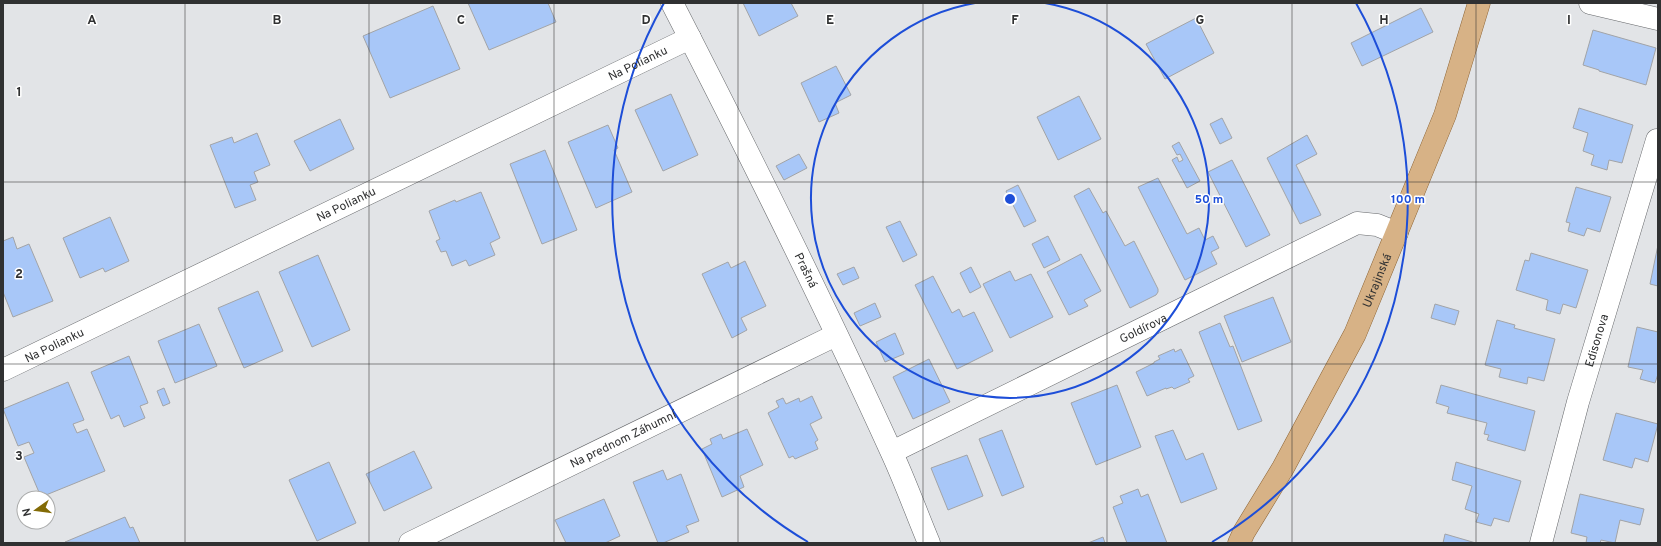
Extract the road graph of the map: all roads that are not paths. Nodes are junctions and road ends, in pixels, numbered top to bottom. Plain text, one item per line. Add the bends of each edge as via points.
1 (672, 3) edge
2 (1479, 3) edge
3 (1590, 3) edge
4 (1658, 19) edge
5 (690, 38) junction
6 (1657, 140) dead end
7 (1397, 233) junction
8 (836, 335) junction
9 (3, 370) edge
10 (892, 452) junction
11 (410, 543) edge
12 (929, 543) edge
13 (1239, 543) edge
14 (1542, 543) edge

1 - 5 street, Prašná
2 - 7 main road, Ukrajinská via 1445,115
3 - 4 street
5 - 8 street, Prašná
5 - 9 street, Na Polianku
6 - 14 street, Edisonova via 1578,402
7 - 10 street, Goldírova via 1377,225 1357,223
7 - 13 main road, Ukrajinská via 1355,334 1283,468
8 - 10 street, Prašná
8 - 11 street, Na prednom Záhumní
10 - 12 street, Prašná

